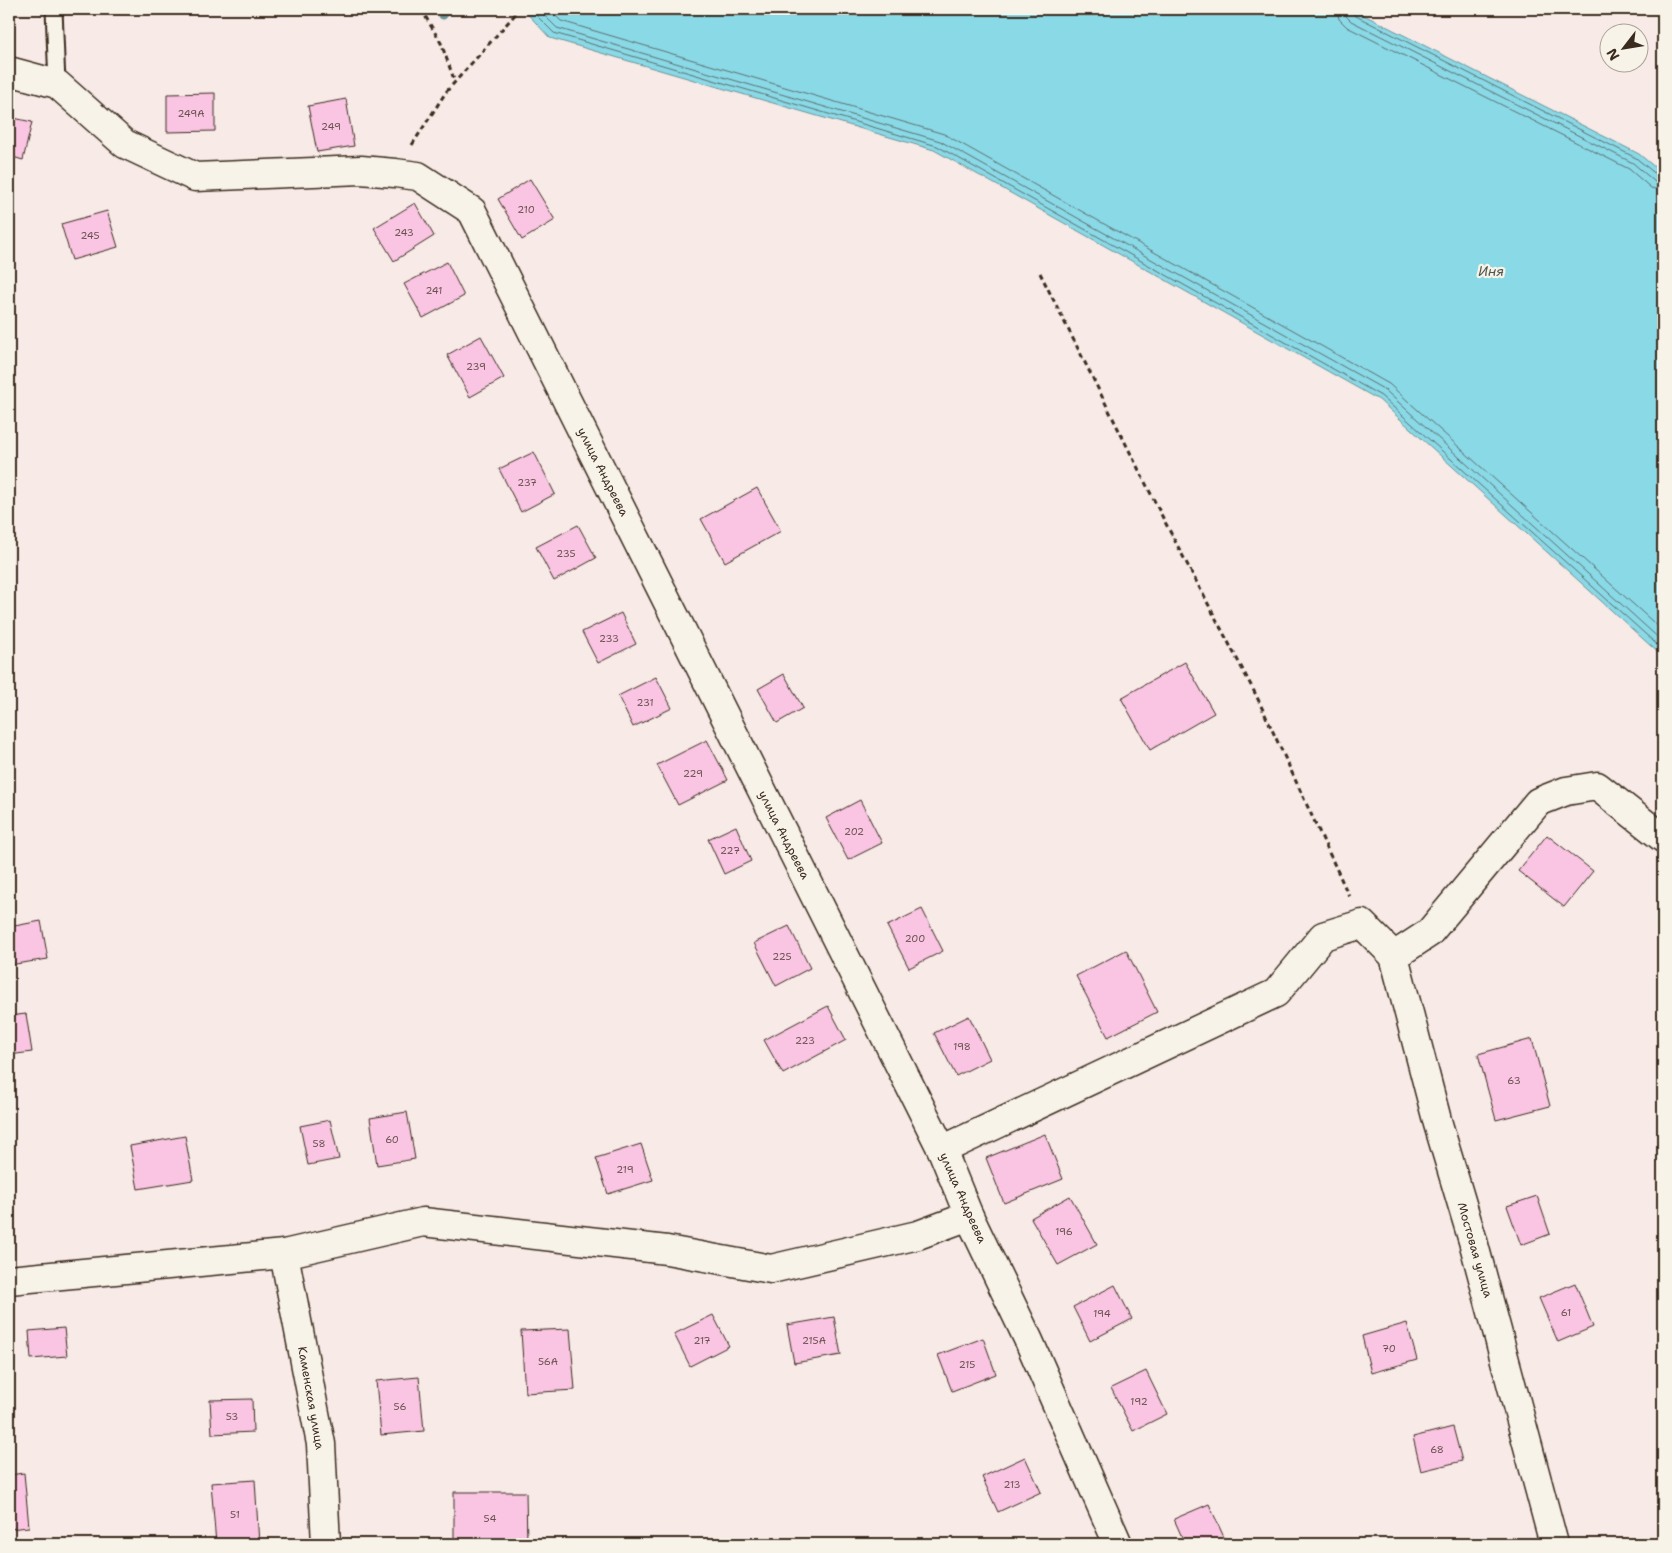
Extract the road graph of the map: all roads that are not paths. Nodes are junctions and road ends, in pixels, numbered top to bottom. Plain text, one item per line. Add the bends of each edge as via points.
1 (54, 9) edge
2 (9, 71) edge
3 (57, 84) junction
4 (1663, 838) edge
5 (1394, 956) junction
6 (942, 1150) junction
7 (969, 1216) junction
8 (284, 1254) junction
9 (9, 1280) edge
10 (326, 1544) edge
11 (1118, 1544) edge
12 (1554, 1544) edge

1 - 3 lane
2 - 3 street
3 - 6 street, улица Андреева via 125,144 195,177 361,170 395,173 418,176 472,211
4 - 5 street via 1597,786 1538,802 1429,933
5 - 6 street via 1362,924 1323,936 1276,993
5 - 12 street, Мостовая улица
6 - 7 street, улица Андреева
7 - 8 street via 918,1235 770,1269 667,1250 423,1222
7 - 11 street, улица Андреева via 1029,1341
8 - 9 street
8 - 10 street, Каменская улица via 321,1444

